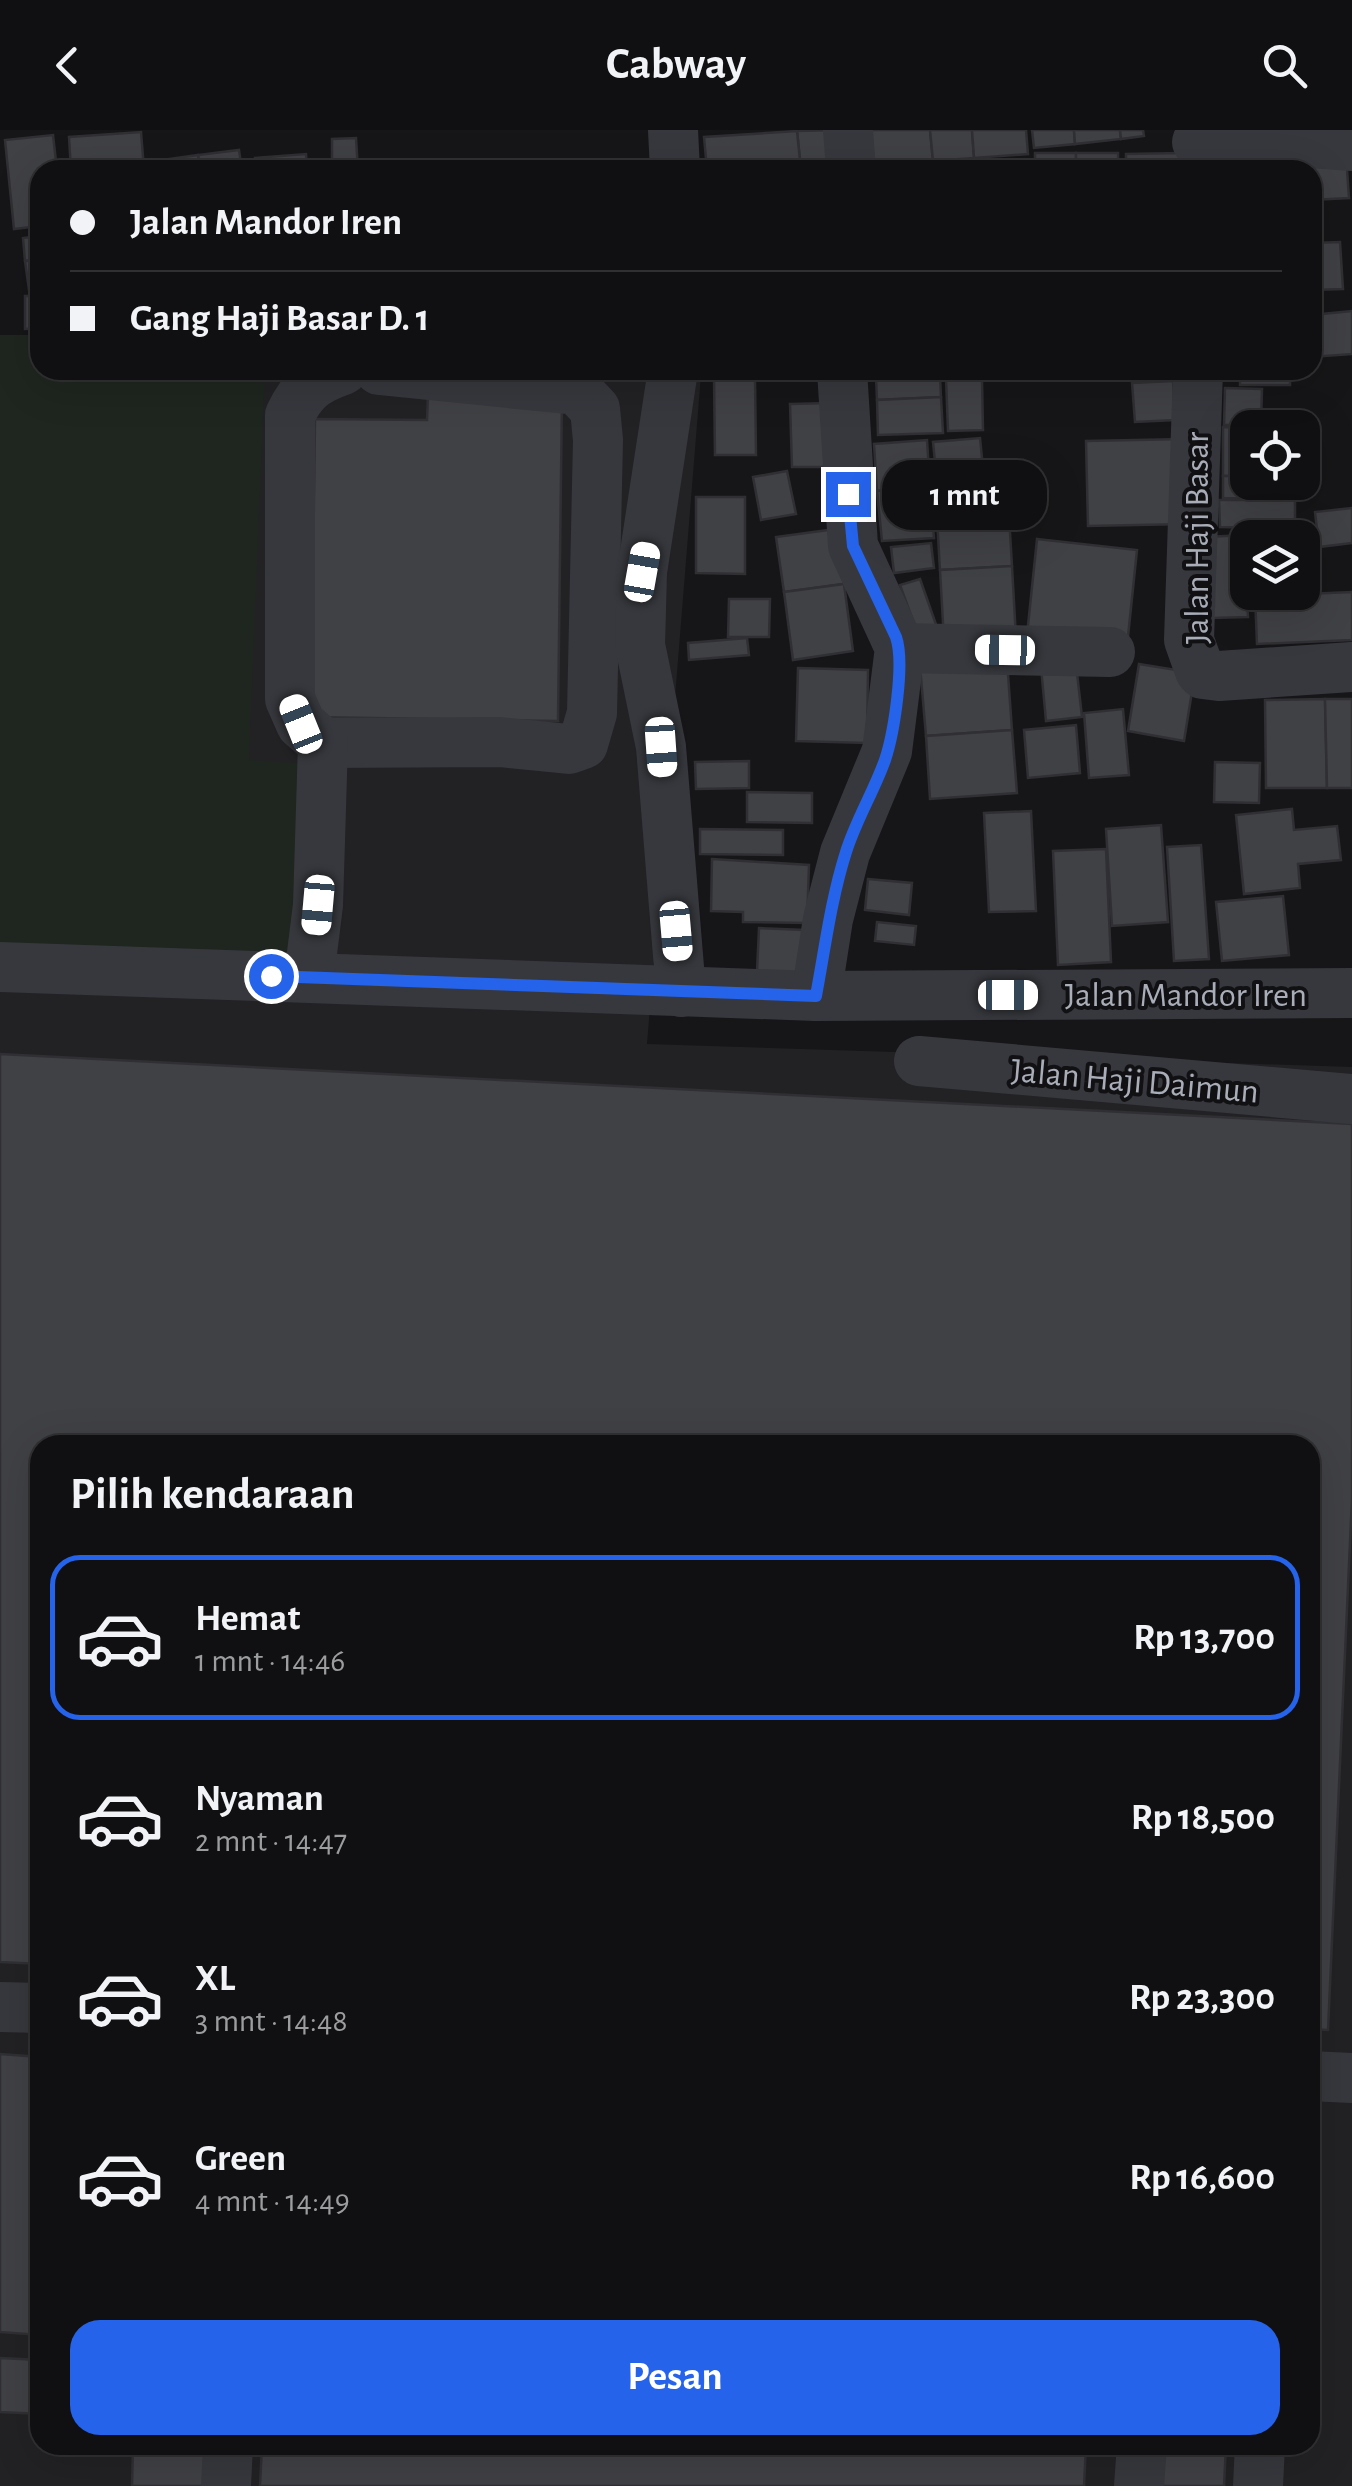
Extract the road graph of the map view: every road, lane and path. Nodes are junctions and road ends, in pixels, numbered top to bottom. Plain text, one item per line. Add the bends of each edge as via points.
1 (674, 130) edge
2 (848, 130) edge
3 (1352, 146) edge
4 (1198, 147) edge
5 (675, 160) edge
6 (850, 160) edge
7 (316, 380) edge
8 (478, 380) edge
9 (671, 380) edge
10 (843, 380) edge
11 (1198, 380) edge
12 (900, 648) junction
13 (1110, 652) dead end
14 (1352, 667) edge
15 (323, 743) junction
16 (0, 966) edge
17 (309, 977) junction
18 (681, 992) junction
19 (1352, 993) edge
20 (816, 996) junction
21 (919, 1061) dead end
22 (1352, 1099) edge
23 (0, 2006) edge
24 (30, 2008) edge
25 (1320, 2076) edge
26 (1352, 2078) edge
27 (228, 2455) edge
28 (1141, 2455) edge
29 (1260, 2455) edge
30 (226, 2486) edge
31 (1139, 2486) edge
32 (1258, 2486) edge

1 - 5 street
2 - 6 street
3 - 4 street
7 - 15 street via 300,393 290,415 290,698 301,724
8 - 15 street via 577,390 595,408 592,713 583,744 570,749 500,742
9 - 18 street via 642,572 640,645 661,747
10 - 12 street via 853,546
11 - 14 street, Jalan Haji Basar via 1190,640 1200,671 1219,676
12 - 13 street
12 - 20 street via 884,760 845,853
15 - 17 street
16 - 17 street, Jalan Mandor Iren
17 - 18 street, Jalan Mandor Iren
18 - 20 street, Jalan Mandor Iren
19 - 20 street, Jalan Mandor Iren
21 - 22 street, Jalan Haji Daimun
23 - 24 street
25 - 26 street
27 - 30 street
28 - 31 street
29 - 32 street

